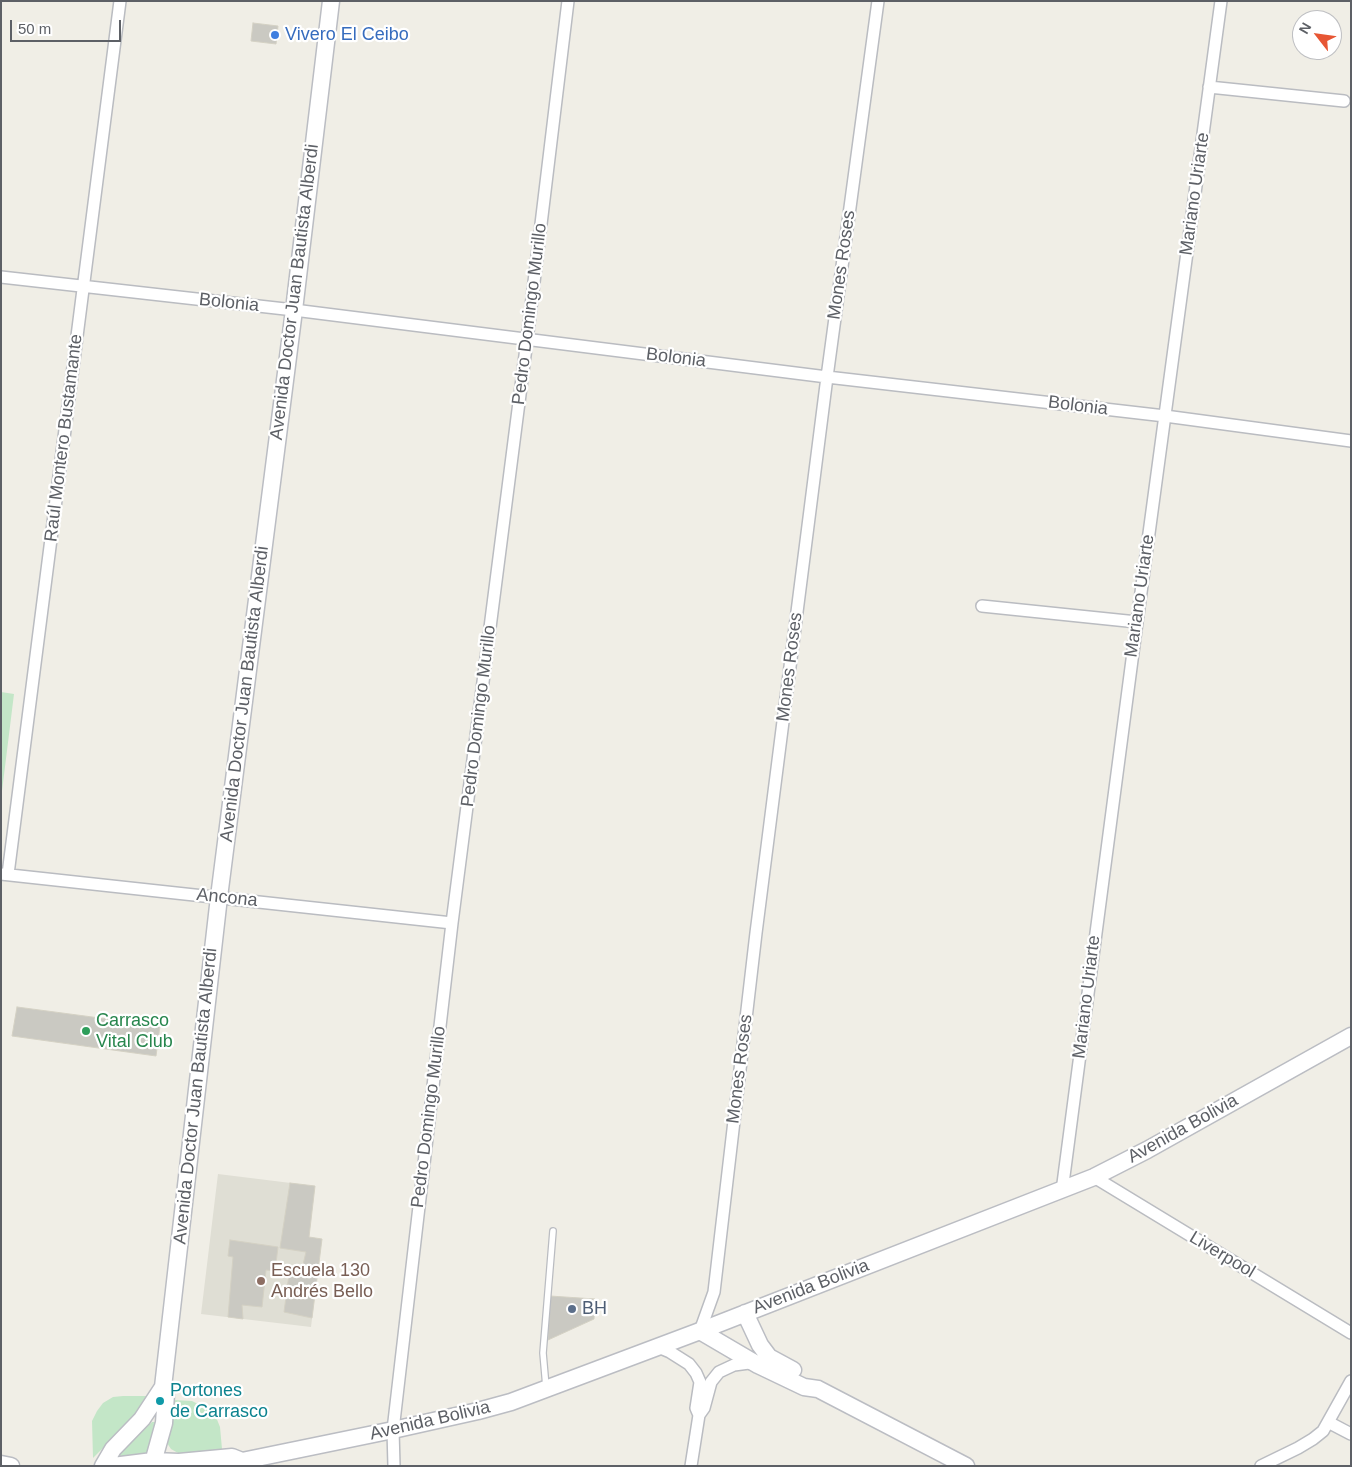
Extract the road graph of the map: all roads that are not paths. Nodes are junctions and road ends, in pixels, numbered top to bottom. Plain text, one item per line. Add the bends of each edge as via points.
1 (120, 1) edge
2 (331, 1) edge
3 (568, 1) edge
4 (878, 1) edge
5 (1221, 1) edge
6 (1209, 87) junction
7 (1344, 101) dead end
8 (1, 276) edge
9 (83, 286) junction
10 (294, 310) junction
11 (528, 340) junction
12 (827, 377) junction
13 (1165, 416) junction
14 (1351, 441) edge
15 (982, 606) dead end
16 (1137, 622) junction
17 (5, 874) edge
18 (219, 897) junction
19 (452, 923) junction
20 (1351, 1036) edge
21 (1094, 1177) junction
22 (1062, 1191) junction
23 (553, 1231) dead end
24 (745, 1313) junction
25 (700, 1331) junction
26 (1351, 1333) edge
27 (658, 1347) junction
28 (758, 1365) junction
29 (1351, 1380) edge
30 (163, 1386) junction
31 (546, 1389) junction
32 (818, 1389) junction
33 (699, 1415) junction
34 (1328, 1422) junction
35 (393, 1430) junction
36 (1351, 1434) edge
37 (239, 1463) edge
38 (1, 1464) edge
39 (152, 1464) edge
40 (11, 1466) edge
41 (103, 1466) edge
42 (113, 1466) edge
43 (394, 1466) edge
44 (691, 1466) edge
45 (966, 1466) edge
46 (1261, 1466) edge

1 - 9 street, Raúl Montero Bustamante
2 - 10 street, Avenida Doctor Juan Bautista Alberdi
3 - 11 street, Pedro Domingo Murillo
4 - 12 street, Mones Roses
5 - 6 street, Mariano Uriarte
6 - 7 street
6 - 13 street, Mariano Uriarte
8 - 9 street, Bolonia
9 - 10 street, Bolonia
9 - 17 street, Raúl Montero Bustamante
10 - 11 street, Bolonia
10 - 18 street, Avenida Doctor Juan Bautista Alberdi
11 - 12 street, Bolonia
11 - 19 street, Pedro Domingo Murillo
12 - 13 street, Bolonia
12 - 25 street, Mones Roses via 714,1292
13 - 14 street, Bolonia
13 - 16 street, Mariano Uriarte
15 - 16 street
16 - 22 street, Mariano Uriarte
17 - 18 street, Ancona
18 - 19 street, Ancona
18 - 30 street, Avenida Doctor Juan Bautista Alberdi
19 - 35 street, Pedro Domingo Murillo
20 - 21 street, Avenida Bolivia
21 - 22 street, Avenida Bolivia
21 - 26 street, Liverpool
22 - 24 street, Avenida Bolivia
23 - 31 lane via 543,1353
24 - 25 street, Avenida Bolivia
24 - 32 street via 769,1357 809,1379
25 - 27 street, Avenida Bolivia
25 - 28 street
27 - 31 street, Avenida Bolivia
27 - 33 street via 681,1358 696,1372 700,1382 696,1408
28 - 32 street via 804,1387
28 - 33 street via 734,1365 719,1372 711,1382
29 - 34 street
30 - 39 street, Avenida Doctor Juan Bautista Alberdi via 166,1394 164,1422
30 - 41 street, Avenida Doctor Juan Bautista Alberdi via 142,1419 113,1449
31 - 35 street, Avenida Bolivia via 478,1411
32 - 45 street
33 - 44 street
34 - 36 street
34 - 46 street via 1323,1432 1313,1440
35 - 37 street, Avenida Bolivia
35 - 43 street, Pedro Domingo Murillo
37 - 39 street, Avenida Bolivia via 232,1456
38 - 40 street
39 - 42 street, Avenida Bolivia

